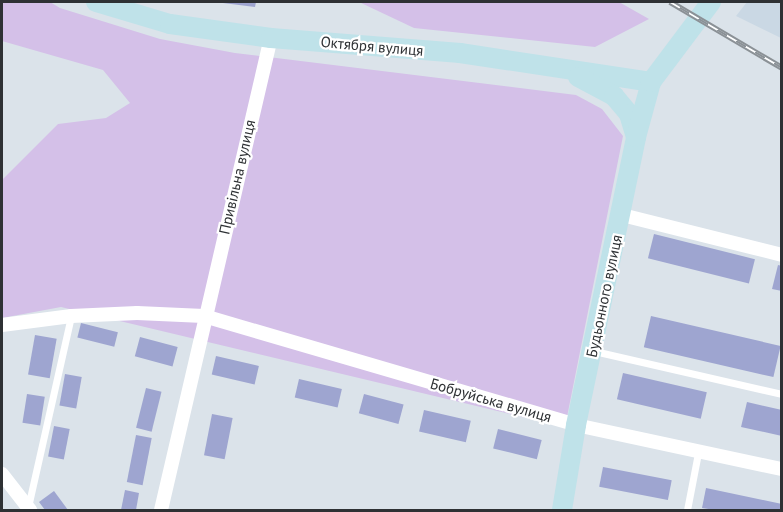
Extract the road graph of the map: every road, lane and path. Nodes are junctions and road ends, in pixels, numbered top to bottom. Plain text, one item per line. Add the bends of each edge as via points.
1 (96, 2) edge
2 (711, 2) edge
3 (271, 38) junction
4 (553, 67) junction
5 (651, 82) junction
6 (636, 137) junction
7 (622, 215) junction
8 (782, 255) edge
9 (71, 316) junction
10 (204, 316) junction
11 (2, 325) edge
12 (592, 350) junction
13 (782, 394) edge
14 (576, 425) junction
15 (698, 453) junction
16 (782, 470) edge
17 (2, 474) edge
18 (29, 510) edge
19 (161, 510) edge
20 (562, 510) edge
21 (687, 510) edge

1 - 3 main road, Октября вулиця via 170,24
2 - 5 main road
3 - 4 main road, Октября вулиця via 460,53
3 - 10 street, Привільна вулиця
4 - 5 main road, Октября вулиця
4 - 6 main road via 596,84 614,96 629,114
5 - 6 main road, Будьонного вулиця
6 - 7 main road, Будьонного вулиця
7 - 8 street
7 - 12 main road, Будьонного вулиця
9 - 10 street
9 - 11 street
9 - 18 lane
10 - 14 street, Бобруйська вулиця
10 - 19 street, Привільна вулиця
12 - 13 lane
12 - 14 main road, Будьонного вулиця
14 - 15 street, Бобруйська вулиця
14 - 20 main road, Будьонного вулиця
15 - 16 street, Бобруйська вулиця
15 - 21 lane
17 - 18 street

